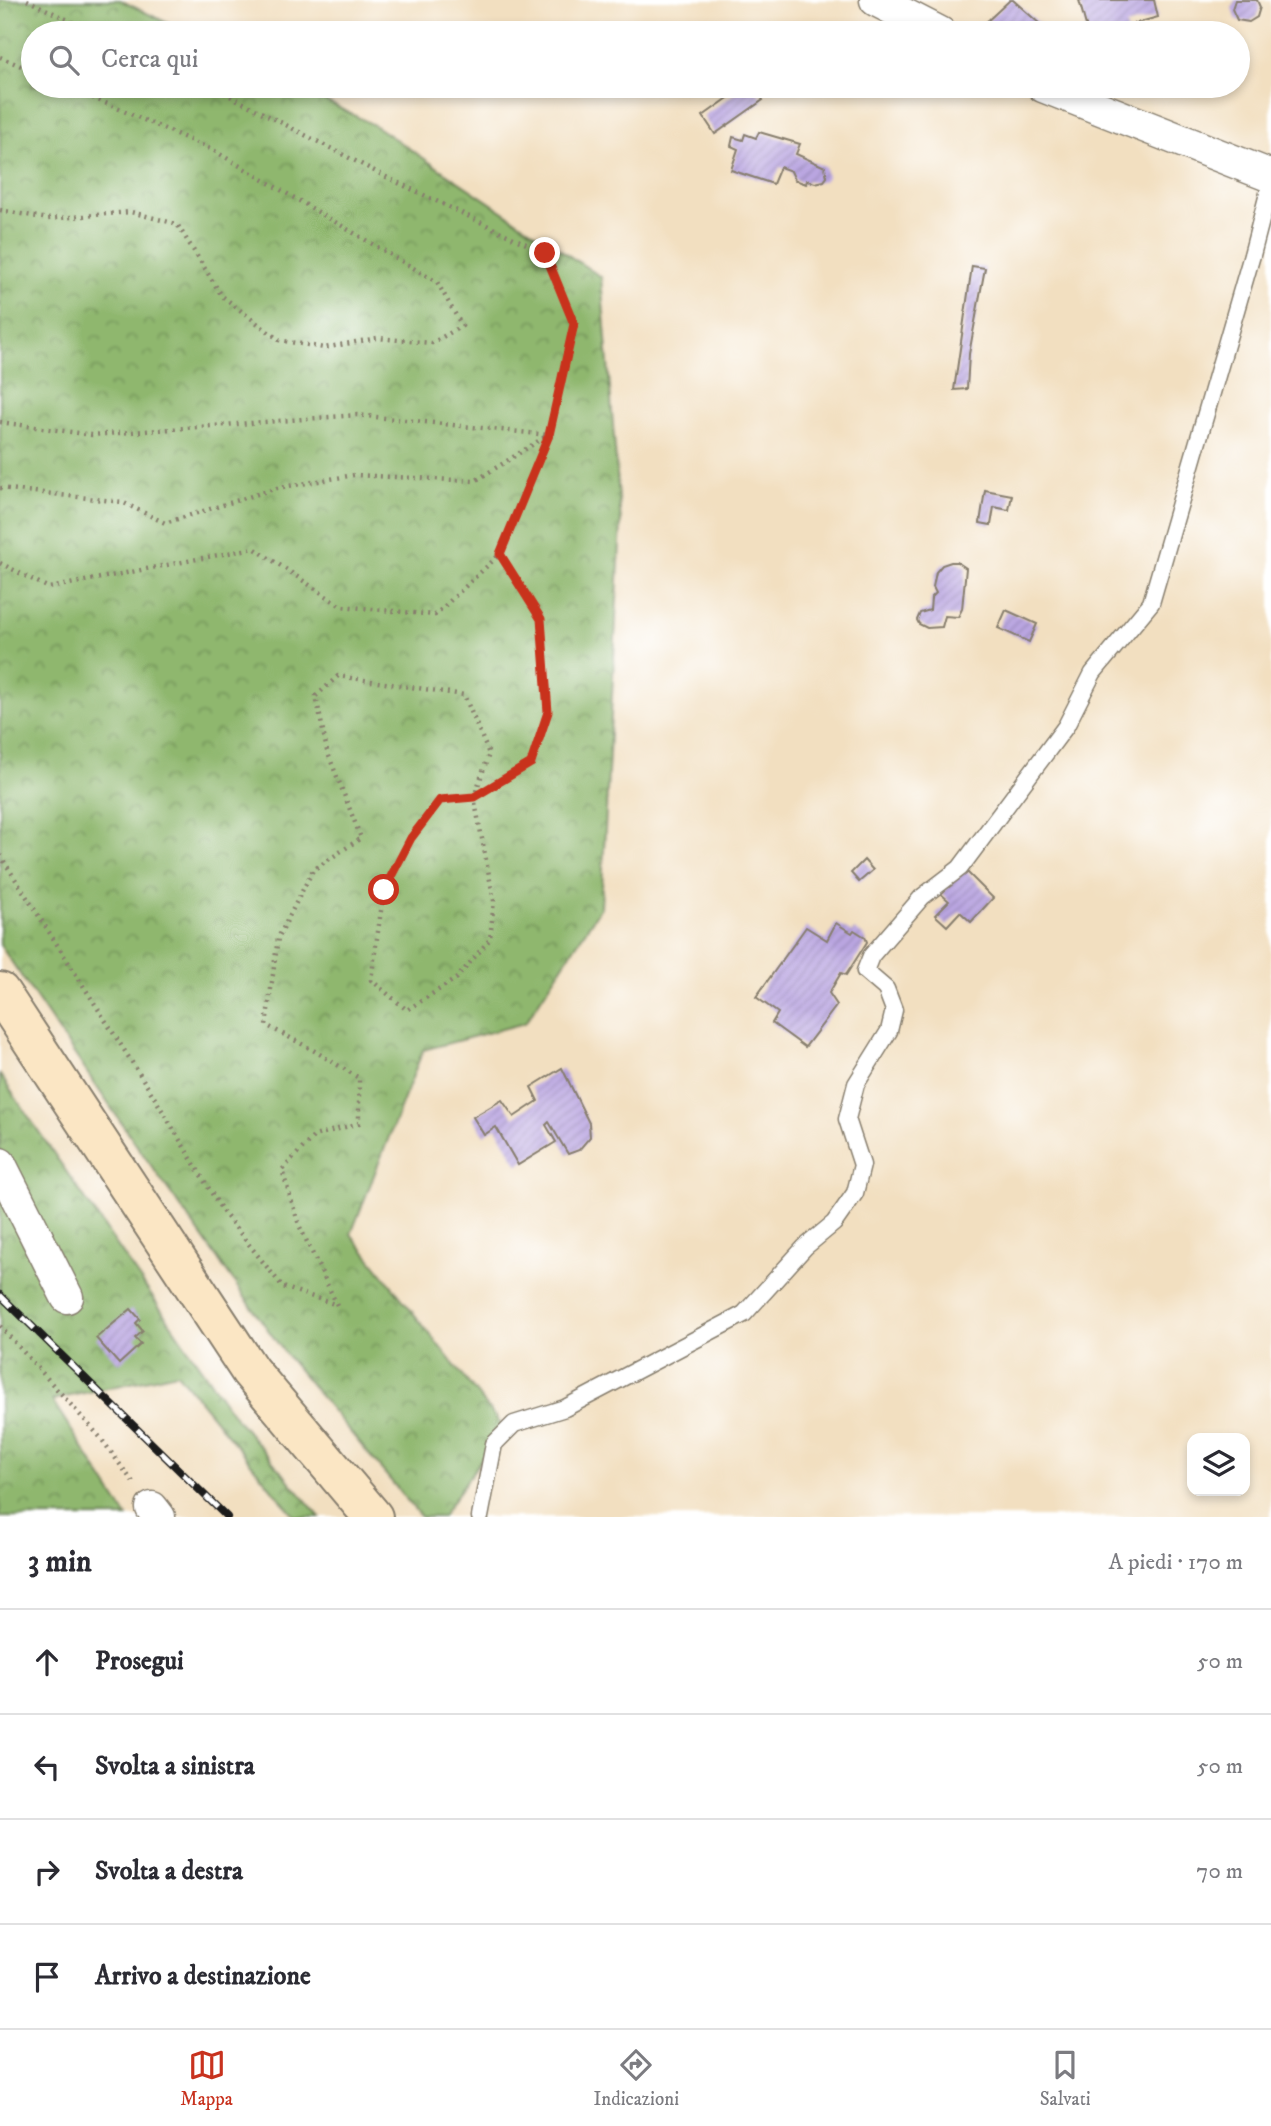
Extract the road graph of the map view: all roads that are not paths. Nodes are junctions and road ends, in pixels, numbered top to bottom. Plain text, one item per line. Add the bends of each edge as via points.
1 (876, 0) edge
2 (917, 21) edge
3 (1073, 98) edge
4 (1271, 176) edge
5 (1271, 182) edge
6 (0, 992) edge
7 (0, 1164) edge
8 (67, 1297) dead end
9 (373, 1517) edge
10 (480, 1517) edge

1 - 2 street
3 - 4 street
5 - 10 lane via 1151,603 1093,673 1066,726 960,868 922,897 871,956 865,971 886,989 894,1010 889,1031 856,1084 847,1119 862,1165 855,1193 834,1223 805,1247 744,1314 565,1408 514,1424 494,1444
6 - 9 main road via 250,1371
7 - 8 street

